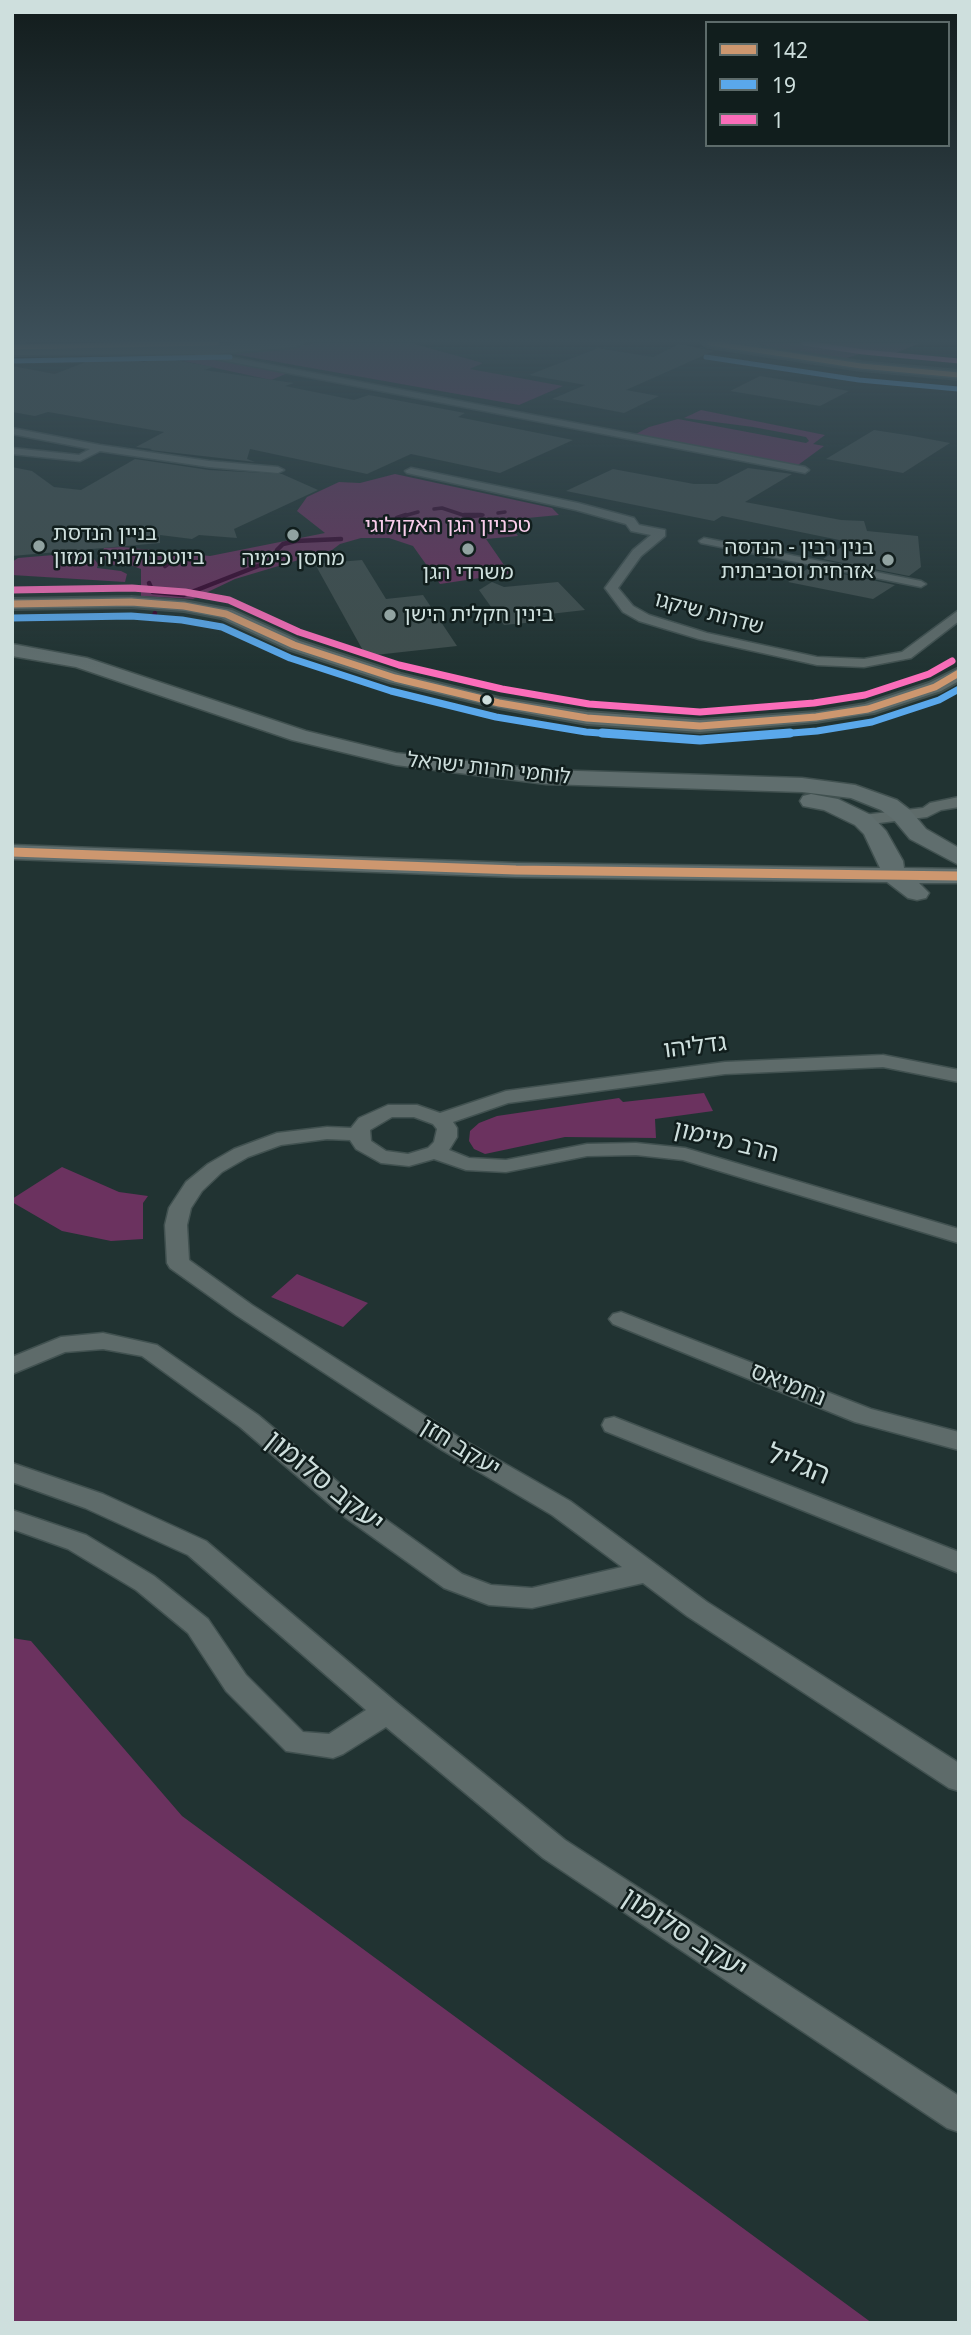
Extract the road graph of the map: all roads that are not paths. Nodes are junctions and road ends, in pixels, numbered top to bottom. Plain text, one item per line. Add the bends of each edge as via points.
1 (21, 452) edge
2 (92, 452) edge
3 (127, 452) edge
4 (711, 452) edge
5 (278, 470) dead end
6 (805, 470) dead end
7 (411, 471) dead end
8 (704, 541) dead end
9 (921, 584) dead end
10 (12, 604) edge
11 (959, 614) edge
12 (12, 650) edge
13 (12, 660) edge
14 (959, 673) edge
15 (959, 802) edge
16 (902, 815) junction
17 (869, 825) junction
18 (918, 834) junction
19 (12, 852) edge
20 (959, 858) edge
21 (12, 872) edge
22 (829, 874) junction
23 (893, 875) junction
24 (947, 876) edge
25 (917, 893) junction
26 (959, 894) edge
27 (959, 1076) edge
28 (440, 1121) junction
29 (360, 1134) junction
30 (435, 1152) junction
31 (959, 1236) edge
32 (621, 1319) dead end
33 (12, 1366) edge
34 (614, 1425) dead end
35 (959, 1441) edge
36 (12, 1472) edge
37 (12, 1520) edge
38 (959, 1563) edge
39 (646, 1572) junction
40 (387, 1711) junction
41 (959, 1779) edge
42 (959, 2116) edge

1 - 2 street via 80,458
3 - 5 street
4 - 6 street
7 - 11 street, שדרות שיקגו via 578,507 661,533 637,553 611,589 628,609 644,618 704,635 817,661 864,663 906,654
8 - 9 street
10 - 14 street via 131,602 214,611 294,645 395,678 587,718 700,726 816,717 869,709 935,687
12 - 16 main road, לוחמי חרות ישראל via 79,662 299,736 396,759 546,777 828,788 875,798
13 - 17 main road, לוחמי חרות ישראל via 59,667 278,743 386,769 524,786 798,799 830,804
15 - 16 street
16 - 17 street
16 - 18 main road, לוחמי חרות ישראל
17 - 22 main road via 864,858
17 - 23 main road via 891,861
18 - 20 main road, לוחמי חרות ישראל
18 - 24 main road via 932,861
19 - 22 main road via 436,868
21 - 25 main road via 383,886
22 - 23 main road
23 - 24 main road
23 - 25 main road
24 - 25 main road
25 - 26 main road
27 - 28 street, גדליהו via 883,1061 725,1068 506,1097
28 - 29 street via 417,1111 388,1111 366,1122
28 - 30 street via 447,1128 447,1137
29 - 30 street via 363,1146 381,1157 409,1160
29 - 39 street, יעקב חזן via 277,1139 215,1168 180,1208 178,1263 451,1444 561,1508
30 - 31 street, הרב מיימון via 466,1164 506,1166 587,1150 685,1154
32 - 35 street, נחמיאס via 864,1416
33 - 39 street, יעקב סלומון via 61,1345 103,1341 149,1350 250,1421 366,1518 453,1581 489,1595 532,1598
34 - 38 street, הגליל
36 - 40 street, יעקב סלומון via 197,1548
37 - 40 street via 76,1542 145,1583 198,1626 236,1683 296,1743 333,1746
39 - 41 street, יעקב חזן
40 - 42 street, יעקב סלומון via 554,1849

